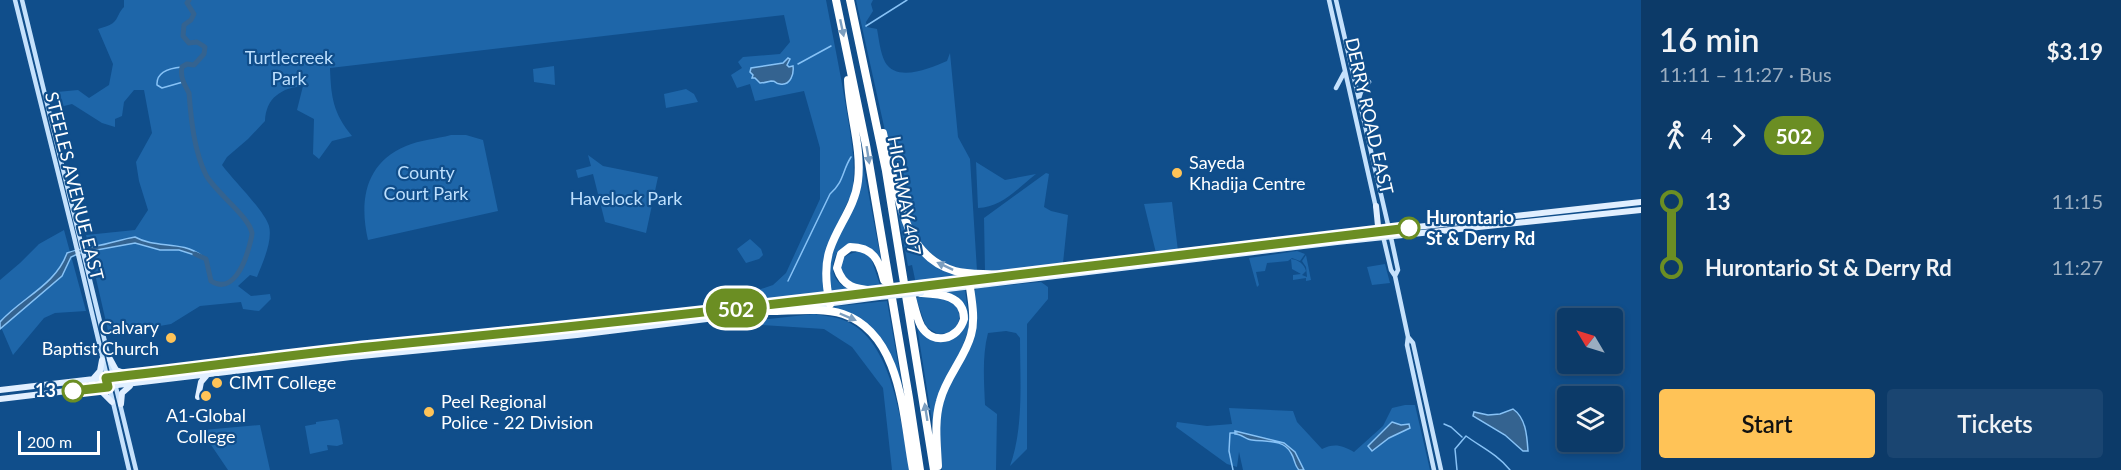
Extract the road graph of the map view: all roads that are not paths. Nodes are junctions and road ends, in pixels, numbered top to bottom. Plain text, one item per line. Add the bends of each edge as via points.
1 (15, 0) edge
2 (22, 0) edge
3 (836, 0) edge
4 (850, 0) edge
5 (1329, 0) edge
6 (1336, 0) edge
7 (1340, 33) junction
8 (859, 43) junction
9 (1344, 50) junction
10 (848, 57) junction
11 (1345, 70) junction
12 (1369, 82) dead end
13 (1336, 88) dead end
14 (1359, 100) junction
15 (1641, 202) edge
16 (1376, 206) joint
17 (1641, 210) edge
18 (1384, 234) junction
19 (77, 236) junction
20 (83, 264) junction
21 (903, 273) junction
22 (1002, 275) junction
23 (969, 283) junction
24 (921, 290) junction
25 (879, 294) junction
26 (829, 301) junction
27 (893, 305) junction
28 (769, 311) junction
29 (478, 341) junction
30 (110, 359) junction
31 (102, 360) junction
32 (133, 375) junction
33 (208, 375) junction
34 (114, 377) junction
35 (106, 378) junction
36 (93, 380) junction
37 (52, 384) junction
38 (136, 384) junction
39 (116, 386) junction
40 (108, 387) junction
41 (93, 389) junction
42 (0, 390) edge
43 (53, 393) junction
44 (198, 397) dead end
45 (0, 399) edge
46 (112, 402) junction
47 (121, 405) junction
48 (1434, 453) junction
49 (125, 454) junction
50 (135, 463) junction
51 (129, 470) edge
52 (136, 470) edge
53 (913, 470) edge
54 (920, 470) edge
55 (936, 470) edge
56 (1434, 470) edge
57 (1441, 470) edge

1 - 19 main road, STEELES AVENUE EAST
2 - 19 main road, STEELES AVENUE EAST
3 -> 10 highway, HIGHWAY 407
4 - 8 highway, HIGHWAY 407
5 - 7 main road, DERRY ROAD EAST
6 - 7 main road, DERRY ROAD EAST
7 - 9 main road, DERRY ROAD EAST
8 - 21 highway, HIGHWAY 407
22 -> 8 highway via 948,268 930,259 912,237
9 - 11 main road, DERRY ROAD EAST
9 - 14 main road, DERRY ROAD EAST
10 - 26 highway via 859,173 853,201 827,258
10 -> 27 highway, HIGHWAY 407
11 - 13 main road
11 - 16 main road, DERRY ROAD EAST
12 - 14 main road
14 - 18 main road, DERRY ROAD EAST
15 - 18 main road
16 - 18 main road via 1378,226
17 - 18 main road
18 - 22 main road
18 - 23 main road
18 - 48 main road, DERRY ROAD EAST
19 - 20 main road, STEELES AVENUE EAST
20 - 30 main road, STEELES AVENUE EAST
20 - 31 main road, STEELES AVENUE EAST
21 - 24 highway via 926,332 939,339 956,333 964,319 960,305 949,296
55 -> 21 highway, HIGHWAY 407
22 - 23 main road
23 - 24 main road
23 - 55 highway via 971,334 943,392 937,416
24 - 25 main road, bridge
25 - 26 main road
25 - 27 highway via 843,282 837,268 846,248 865,248 872,254
26 - 28 main road
26 - 29 main road
27 - 54 highway, HIGHWAY 407
28 - 29 main road via 577,335
28 -> 53 highway via 843,314 876,336 897,383
29 - 32 main road via 384,345
29 - 33 main road
30 - 32 main road via 119,372
30 - 34 main road, STEELES AVENUE EAST
31 - 35 main road, STEELES AVENUE EAST
31 - 36 main road via 99,374
32 - 34 main road
33 - 38 main road
33 - 44 main road via 201,382
34 - 35 main road
34 - 39 main road, STEELES AVENUE EAST
35 - 36 main road
35 - 40 main road, STEELES AVENUE EAST
36 - 37 main road
37 - 42 main road
37 - 43 main road
38 - 39 main road
38 - 47 main road via 124,390
39 - 40 main road
39 - 47 main road, STEELES AVENUE EAST
40 - 41 main road
40 - 46 main road, STEELES AVENUE EAST
41 - 43 main road
41 - 46 main road
43 - 45 main road
46 - 49 main road, STEELES AVENUE EAST
47 - 50 main road, STEELES AVENUE EAST
48 - 56 main road
48 - 57 main road
49 - 50 main road
49 - 51 main road, STEELES AVENUE EAST
50 - 52 main road, STEELES AVENUE EAST

